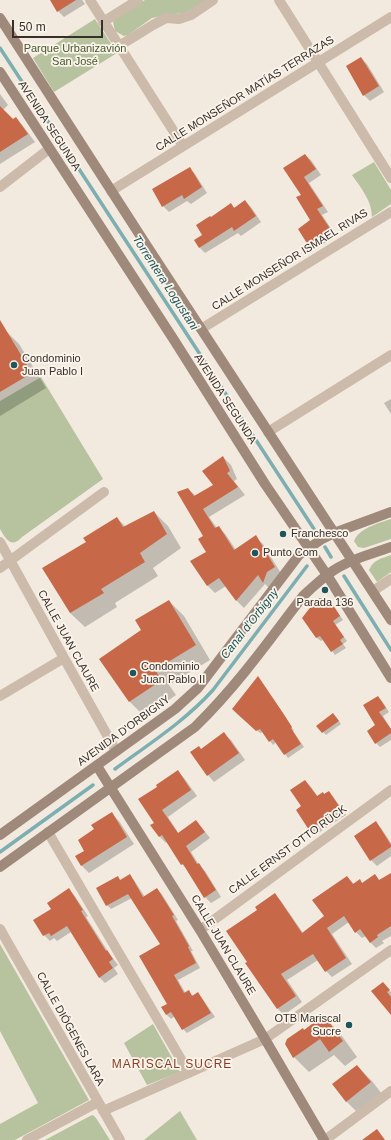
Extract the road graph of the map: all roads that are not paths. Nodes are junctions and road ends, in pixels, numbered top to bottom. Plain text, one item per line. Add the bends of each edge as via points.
1 (90, 0) edge
2 (138, 0) edge
3 (214, 0) edge
4 (279, 0) edge
5 (391, 17) edge
6 (0, 18) edge
7 (103, 22) junction
8 (119, 46) junction
9 (319, 62) junction
10 (0, 72) edge
11 (183, 146) junction
12 (50, 149) junction
13 (391, 178) edge
14 (0, 187) edge
15 (111, 191) junction
16 (390, 215) edge
17 (201, 329) junction
18 (391, 355) edge
19 (268, 432) junction
20 (104, 492) dead end
21 (391, 512) edge
22 (334, 533) junction
23 (0, 542) edge
24 (391, 547) edge
25 (308, 548) junction
26 (10, 560) junction
27 (352, 561) junction
28 (0, 568) edge
29 (327, 575) junction
30 (391, 579) edge
31 (373, 591) junction
32 (391, 620) edge
33 (64, 658) junction
34 (391, 678) edge
35 (0, 696) edge
36 (116, 751) junction
37 (97, 766) junction
38 (110, 788) junction
39 (391, 790) edge
40 (48, 832) junction
41 (0, 835) edge
42 (0, 867) edge
43 (0, 929) edge
44 (200, 930) junction
45 (391, 950) edge
46 (266, 1039) junction
47 (189, 1073) junction
48 (391, 1091) edge
49 (98, 1102) junction
50 (103, 1111) junction
51 (27, 1140) edge
52 (120, 1140) edge
53 (324, 1140) edge

1 - 7 street
2 - 7 street
3 - 8 street via 191,15 179,19 166,18
4 - 9 street
5 - 9 street, CALLE MONSEÑOR MATÍAS TERRAZAS
6 - 15 main road, AVENIDA SEGUNDA
7 - 8 street
8 - 11 street
9 - 11 street, CALLE MONSEÑOR MATÍAS TERRAZAS
9 - 13 street
10 - 12 main road, AVENIDA SEGUNDA
11 - 15 street, CALLE MONSEÑOR MATÍAS TERRAZAS
12 - 14 street
12 - 25 main road, AVENIDA SEGUNDA
15 - 17 main road, AVENIDA SEGUNDA
16 - 17 street, CALLE MONSEÑOR ISMAEL RIVAS
17 - 19 main road, AVENIDA SEGUNDA
18 - 19 street
19 - 22 main road, AVENIDA SEGUNDA
20 - 26 street
21 - 22 main road, AVENIDA D'ORBIGNY
22 - 25 main road, AVENIDA D'ORBIGNY
22 - 27 main road, AVENIDA SEGUNDA
23 - 26 street, CALLE JUAN CLAURE
24 - 27 main road
25 - 29 main road, AVENIDA SEGUNDA
25 - 36 main road, AVENIDA D'ORBIGNY via 299,555 198,688 175,709
26 - 28 street
26 - 33 street, CALLE JUAN CLAURE
27 - 29 main road
27 - 31 main road, AVENIDA SEGUNDA
29 - 34 main road, AVENIDA SEGUNDA
29 - 38 main road via 303,596 244,673 195,727
30 - 31 street
31 - 32 main road, AVENIDA SEGUNDA
33 - 35 street
33 - 36 street, CALLE JUAN CLAURE
36 - 37 main road, AVENIDA D'ORBIGNY
37 - 38 main road, CALLE JUAN CLAURE
37 - 41 main road, AVENIDA D'ORBIGNY
38 - 40 main road
38 - 44 main road, CALLE JUAN CLAURE
39 - 44 street, CALLE ERNST OTTO RÜCK
40 - 42 main road
40 - 47 street
43 - 49 street, CALLE DIÓGENES LARA
44 - 46 main road, CALLE JUAN CLAURE
45 - 46 street
46 - 47 street
46 - 53 main road, CALLE JUAN CLAURE
47 - 50 street
48 - 53 street
49 - 50 street, CALLE DIÓGENES LARA
49 - 51 street
50 - 52 street, CALLE DIÓGENES LARA

